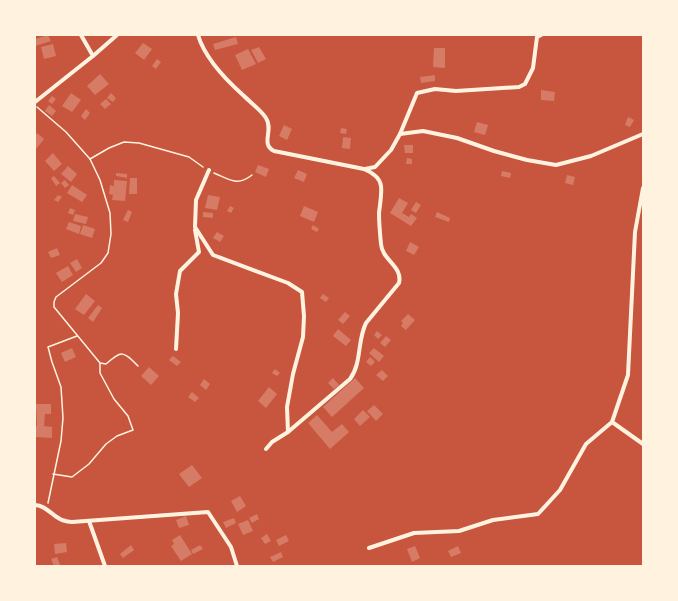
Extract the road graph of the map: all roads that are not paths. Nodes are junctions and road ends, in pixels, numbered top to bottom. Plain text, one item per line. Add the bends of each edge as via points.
1 (80, 35) edge
2 (117, 35) edge
3 (198, 35) edge
4 (541, 35) edge
5 (93, 56) junction
6 (35, 102) edge
7 (400, 134) junction
8 (643, 134) edge
9 (364, 169) junction
10 (209, 170) road end
11 (643, 188) edge
12 (195, 227) junction
13 (176, 349) dead end
14 (612, 422) junction
15 (288, 432) junction
16 (643, 444) edge
17 (266, 449) dead end
18 (35, 505) edge
19 (89, 521) junction
20 (369, 548) dead end
21 (104, 566) edge
22 (237, 566) edge

1 - 5 street
2 - 5 street
3 - 9 street via 213,63 265,116 269,128 269,148
4 - 7 street via 537,37 533,68 525,84 519,87 456,91 435,89 418,94
5 - 6 street
7 - 8 street via 422,131 457,138 527,160 556,165 591,156
7 - 9 street via 391,150 375,167
9 - 15 street via 377,177 381,185 381,246 383,254 399,272 399,283 366,323 357,366 350,379
10 - 12 street via 196,200
11 - 14 street via 635,232 628,375
12 - 13 street via 199,252 180,272 176,294
12 - 15 street via 213,255 288,283 302,292 303,337 287,407
14 - 16 street
14 - 20 street via 586,444 560,490 538,514 493,520 459,531 414,533
15 - 17 street
18 - 19 street via 38,504 62,520
19 - 21 street
19 - 22 street via 208,512 231,547

